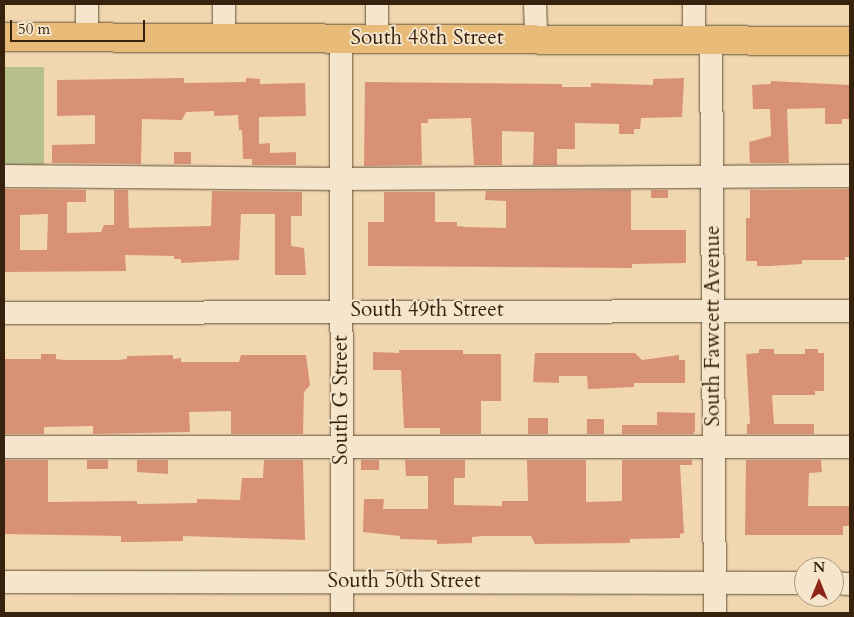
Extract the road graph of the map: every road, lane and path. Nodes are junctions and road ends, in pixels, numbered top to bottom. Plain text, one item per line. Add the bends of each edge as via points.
1 (87, 4) edge
2 (224, 4) edge
3 (377, 4) edge
4 (535, 4) edge
5 (694, 4) edge
6 (4, 37) edge
7 (87, 37) junction
8 (224, 37) junction
9 (341, 38) junction
10 (377, 38) junction
11 (536, 38) junction
12 (703, 39) junction
13 (850, 41) edge
14 (4, 176) edge
15 (850, 176) edge
16 (712, 178) junction
17 (340, 179) junction
18 (340, 310) junction
19 (850, 311) edge
20 (713, 312) junction
21 (4, 313) edge
22 (4, 447) edge
23 (341, 447) junction
24 (850, 447) edge
25 (714, 449) junction
26 (342, 581) junction
27 (715, 581) junction
28 (4, 582) edge
29 (794, 583) edge
30 (342, 613) edge
31 (715, 613) edge

1 - 7 street
2 - 8 street
3 - 10 street
4 - 11 street
5 - 12 street, South Fawcett Avenue
6 - 7 main road, South 48th Street
7 - 8 main road, South 48th Street
8 - 9 main road, South 48th Street
9 - 10 main road, South 48th Street
9 - 17 street, South G Street
10 - 11 main road, South 48th Street
11 - 12 main road, South 48th Street
12 - 13 main road, South 48th Street
12 - 16 street, South Fawcett Avenue
14 - 17 street
15 - 16 street
16 - 17 street
16 - 20 street, South Fawcett Avenue
17 - 18 street, South G Street
18 - 20 street, South 49th Street
18 - 21 street, South 49th Street
18 - 23 street, South G Street
19 - 20 street, South 49th Street
20 - 25 street, South Fawcett Avenue
22 - 23 street
23 - 25 street
23 - 26 street, South G Street
24 - 25 street
25 - 27 street, South Fawcett Avenue
26 - 27 street, South 50th Street
26 - 28 street, South 50th Street
26 - 30 street, South G Street
27 - 29 street, South 50th Street
27 - 31 street, South Fawcett Avenue

